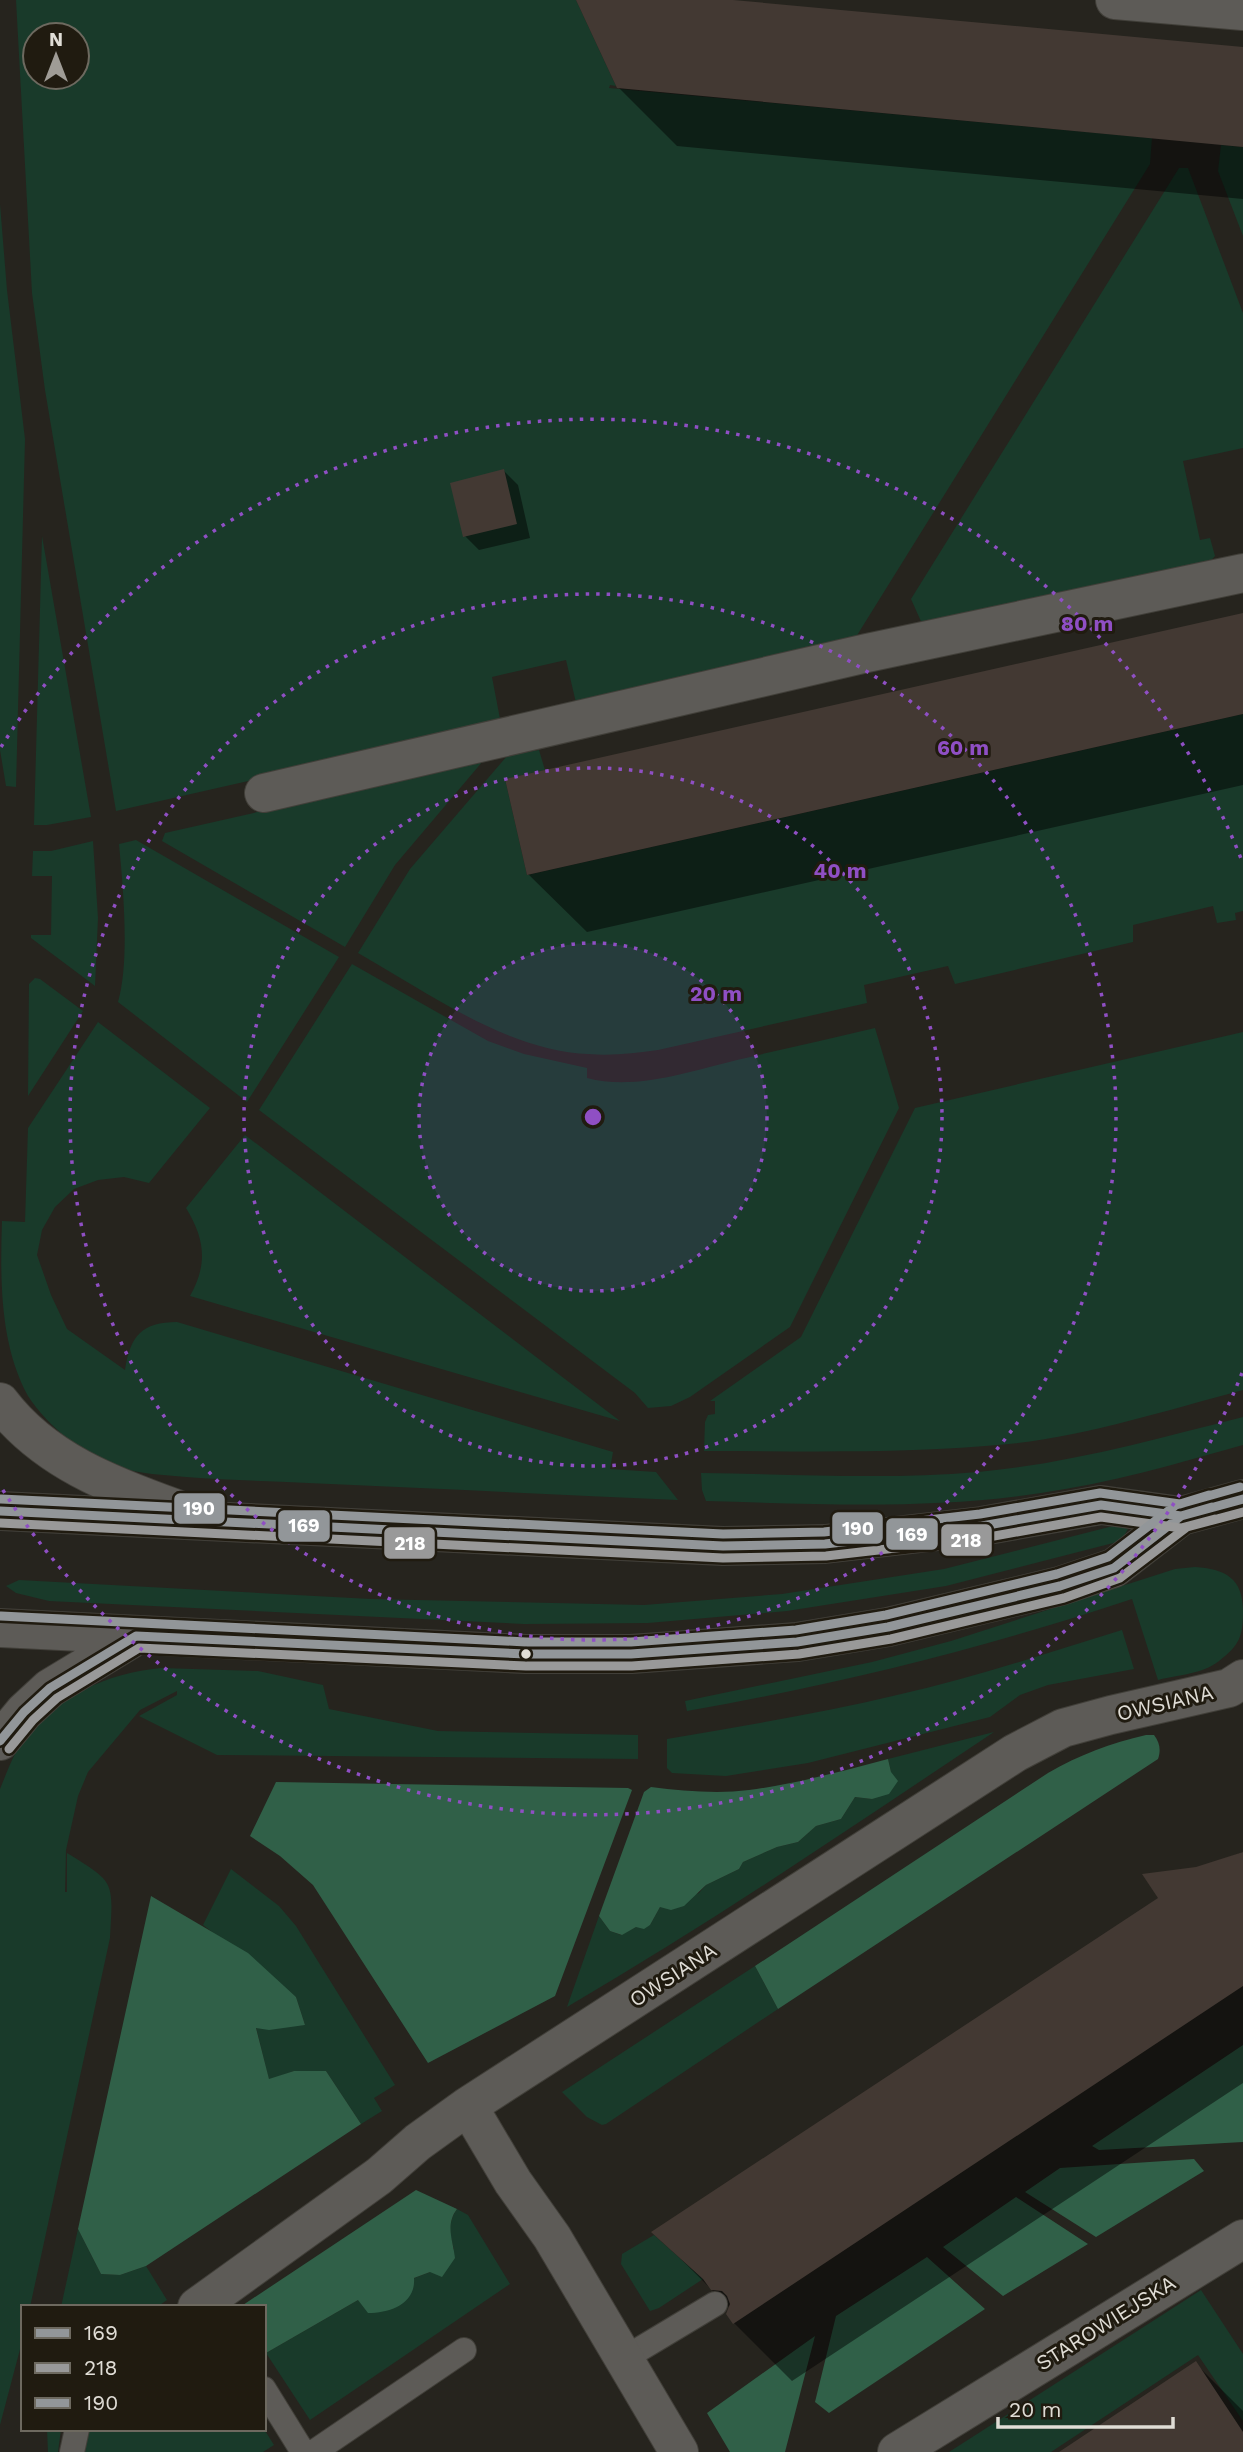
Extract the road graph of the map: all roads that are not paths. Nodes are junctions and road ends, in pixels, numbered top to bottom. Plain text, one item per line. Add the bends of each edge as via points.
1 (1115, 0) edge
2 (1225, 6) edge
3 (1243, 573) edge
4 (264, 793) dead end
5 (0, 1402) edge
6 (1242, 1503) edge
7 (0, 1511) edge
8 (1181, 1516) junction
9 (212, 1521) junction
10 (0, 1628) edge
11 (136, 1636) junction
12 (1243, 1679) edge
13 (0, 1741) edge
14 (468, 2106) junction
15 (1243, 2239) edge
16 (205, 2304) edge
17 (715, 2304) dead end
18 (464, 2350) dead end
19 (625, 2358) junction
20 (266, 2392) edge
21 (77, 2431) edge
22 (72, 2452) edge
23 (303, 2452) edge
24 (314, 2452) edge
25 (678, 2452) edge
26 (897, 2452) edge

1 - 2 street
3 - 4 street via 867,653
5 - 9 street via 35,1440 69,1464
6 - 8 street
7 - 9 street
8 - 9 street via 1101,1505 982,1526 825,1544 723,1546
8 - 11 street via 1114,1568 1060,1586 888,1627 797,1642 631,1654 526,1654
10 - 11 street
11 - 13 street via 50,1688
12 - 14 street, OWSIANA via 1229,1688 1063,1728 1015,1754
14 - 16 street, OWSIANA
14 - 19 street
15 - 26 street, STAROWIEJSKA
17 - 19 lane
18 - 24 lane
19 - 25 street
20 - 23 lane
21 - 22 lane

